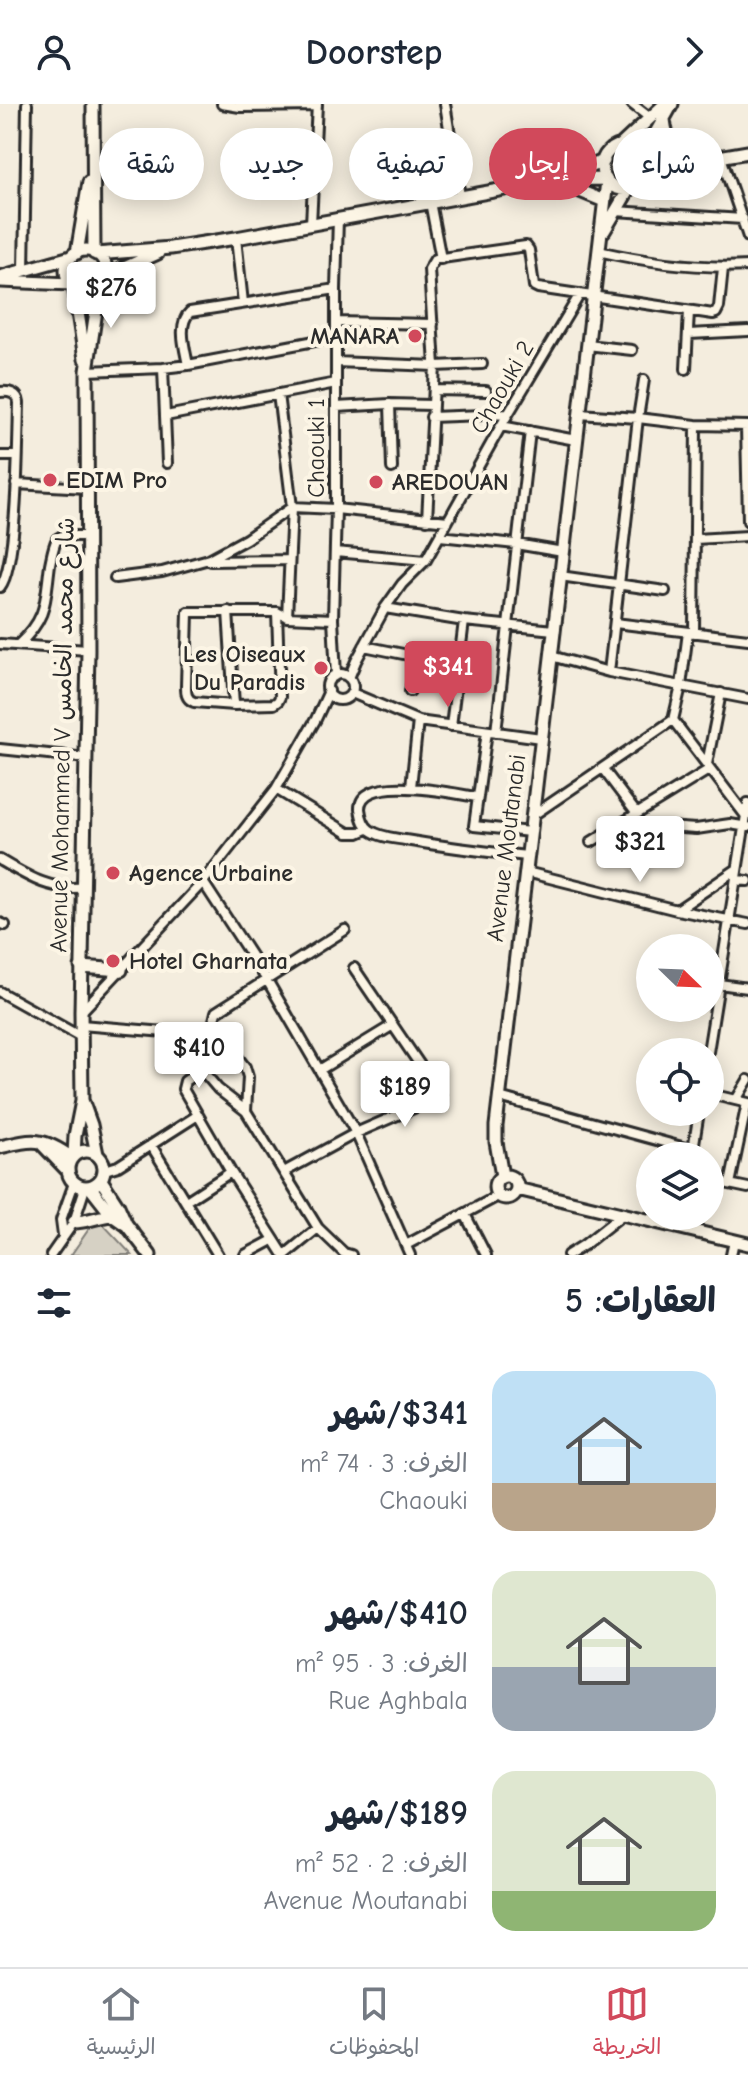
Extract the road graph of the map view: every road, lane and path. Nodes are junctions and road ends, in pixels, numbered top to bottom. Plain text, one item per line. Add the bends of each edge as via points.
1 (27, 104) edge
2 (93, 104) edge
3 (222, 104) edge
4 (445, 104) edge
5 (632, 104) edge
6 (672, 104) edge
7 (317, 105) edge
8 (665, 109) edge
9 (650, 118) junction
10 (449, 128) edge
11 (639, 128) edge
12 (657, 128) edge
13 (613, 150) edge
14 (748, 152) edge
15 (724, 156) edge
16 (604, 161) junction
17 (93, 162) junction
18 (597, 164) edge
19 (724, 165) edge
20 (597, 180) edge
21 (607, 180) junction
22 (613, 184) edge
23 (597, 198) edge
24 (440, 200) edge
25 (622, 200) edge
26 (604, 201) junction
27 (430, 202) junction
28 (615, 211) junction
29 (338, 218) junction
30 (743, 219) junction
31 (311, 224) junction
32 (748, 237) edge
33 (236, 238) junction
34 (599, 245) junction
35 (171, 248) junction
36 (95, 254) junction
37 (74, 255) junction
38 (441, 259) junction
39 (748, 266) edge
40 (723, 268) junction
41 (24, 269) junction
42 (0, 279) edge
43 (102, 280) junction
44 (73, 285) junction
45 (336, 289) junction
46 (580, 294) junction
47 (593, 296) junction
48 (243, 303) junction
49 (689, 311) junction
50 (336, 322) junction
51 (433, 324) junction
52 (748, 331) edge
53 (689, 334) junction
54 (336, 337) junction
55 (587, 345) junction
56 (632, 350) dead end
57 (336, 362) junction
58 (482, 364) dead end
59 (188, 365) junction
60 (435, 366) junction
61 (163, 368) junction
62 (686, 369) dead end
63 (87, 371) junction
64 (644, 380) dead end
65 (336, 383) junction
66 (434, 390) junction
67 (486, 391) dead end
68 (0, 392) edge
69 (278, 394) junction
70 (390, 404) junction
71 (431, 405) junction
72 (336, 407) junction
73 (508, 414) junction
74 (579, 414) junction
75 (166, 416) junction
76 (431, 417) junction
77 (638, 418) junction
78 (696, 425) junction
79 (501, 426) junction
80 (747, 426) edge
81 (530, 431) junction
82 (576, 440) junction
83 (0, 456) edge
84 (17, 456) junction
85 (167, 463) dead end
86 (392, 468) dead end
87 (16, 484) junction
88 (87, 488) junction
89 (292, 507) junction
90 (336, 509) junction
91 (427, 520) junction
92 (448, 521) junction
93 (748, 521) edge
94 (87, 536) junction
95 (440, 536) junction
96 (748, 536) edge
97 (695, 539) junction
98 (516, 544) junction
99 (335, 552) junction
100 (563, 552) junction
101 (289, 560) junction
102 (426, 560) junction
103 (204, 561) junction
104 (560, 576) junction
105 (115, 578) dead end
106 (619, 585) junction
107 (0, 587) edge
108 (665, 591) dead end
109 (385, 608) junction
110 (228, 611) junction
111 (277, 612) junction
112 (287, 617) junction
113 (333, 619) junction
114 (464, 621) junction
115 (615, 623) junction
116 (509, 626) junction
117 (554, 630) junction
118 (691, 632) junction
119 (748, 639) edge
120 (0, 644) edge
121 (18, 645) junction
122 (364, 646) junction
123 (88, 650) junction
124 (551, 656) junction
125 (356, 661) junction
126 (609, 672) junction
127 (336, 676) junction
128 (349, 678) junction
129 (681, 686) junction
130 (329, 691) junction
131 (410, 691) dead end
132 (352, 693) junction
133 (721, 693) junction
134 (337, 699) junction
135 (748, 699) edge
136 (234, 705) junction
137 (316, 719) junction
138 (673, 720) junction
139 (418, 721) junction
140 (451, 726) junction
141 (491, 732) junction
142 (541, 738) junction
143 (0, 749) edge
144 (87, 758) junction
145 (708, 767) junction
146 (603, 769) junction
147 (411, 787) junction
148 (276, 789) junction
149 (477, 797) junction
150 (748, 803) edge
151 (637, 814) junction
152 (532, 816) junction
153 (746, 823) edge
154 (367, 829) junction
155 (612, 829) junction
156 (530, 832) junction
157 (591, 842) dead end
158 (527, 856) junction
159 (0, 860) edge
160 (737, 869) junction
161 (526, 872) junction
162 (736, 880) junction
163 (748, 881) edge
164 (203, 882) junction
165 (84, 887) junction
166 (677, 910) junction
167 (729, 920) junction
168 (748, 924) edge
169 (345, 930) dead end
170 (724, 952) edge
171 (81, 967) junction
172 (354, 968) dead end
173 (121, 970) junction
174 (267, 980) junction
175 (724, 985) edge
176 (748, 988) edge
177 (0, 992) edge
178 (81, 1012) junction
179 (393, 1025) junction
180 (81, 1031) junction
181 (203, 1069) junction
182 (321, 1069) junction
183 (748, 1080) edge
184 (499, 1097) junction
185 (724, 1097) edge
186 (82, 1100) junction
187 (736, 1100) junction
188 (748, 1103) edge
189 (246, 1111) junction
190 (198, 1115) junction
191 (356, 1133) junction
192 (39, 1140) junction
193 (654, 1142) edge
194 (151, 1145) junction
195 (0, 1147) edge
196 (97, 1154) junction
197 (73, 1156) junction
198 (68, 1171) junction
199 (231, 1172) junction
200 (284, 1172) junction
201 (103, 1175) junction
202 (502, 1176) junction
203 (724, 1183) edge
204 (730, 1184) junction
205 (83, 1186) junction
206 (748, 1188) edge
207 (517, 1189) junction
208 (498, 1196) junction
209 (186, 1201) junction
210 (465, 1214) junction
211 (623, 1214) junction
212 (112, 1215) junction
213 (636, 1216) edge
214 (74, 1222) junction
215 (126, 1224) junction
216 (318, 1228) junction
217 (703, 1230) edge
218 (63, 1235) junction
219 (273, 1240) junction
220 (734, 1241) junction
221 (748, 1244) edge
222 (406, 1245) junction
223 (346, 1254) edge
224 (51, 1255) edge
225 (150, 1255) edge
226 (218, 1255) edge
227 (245, 1255) edge
228 (285, 1255) edge
229 (410, 1255) edge
230 (486, 1255) edge
231 (568, 1255) edge
232 (731, 1255) edge

1 - 41 street
2 - 17 street
3 - 7 street
4 - 10 street
5 - 9 street
6 - 8 street
7 - 31 street
8 - 9 street
8 - 12 street
9 - 11 street
13 - 16 street
14 - 15 street
16 - 18 street
16 - 21 street
17 - 36 street
17 - 37 street
19 - 30 street
20 - 21 street
21 - 22 street
21 - 26 street, Avenue Moutanabi
23 - 26 street
24 - 27 street
25 - 28 street
26 - 34 street, Avenue Moutanabi
27 - 29 street
27 - 38 street
28 - 30 street
28 - 34 street
29 - 31 street
29 - 45 street, Chaouki 1
30 - 32 street
31 - 33 street
33 - 35 street
33 - 48 street
34 - 40 street via 644,261
34 - 47 street, Avenue Moutanabi
35 - 36 street
35 - 43 street
36 - 37 street
36 - 43 street via 103,262
37 - 41 street
37 - 44 street via 66,274
38 - 46 street via 526,246 534,286
38 - 51 street via 429,269
39 - 40 street
40 - 49 street via 716,313
41 - 42 street
42 - 44 street
43 - 44 street via 85,290
43 - 63 street
44 - 63 street
45 - 48 street
45 - 50 street, Chaouki 1
46 - 47 street
46 - 73 street, Chaouki 2
47 - 49 street
47 - 55 street, Avenue Moutanabi
48 - 59 street via 190,312 183,328
49 - 53 street
50 - 51 street
50 - 54 street, Chaouki 1
51 - 60 street
52 - 53 street
53 - 62 street
54 - 57 street, Chaouki 1
54 - 59 street
55 - 56 street
55 - 74 street, Avenue Moutanabi
57 - 60 street
57 - 65 street, Chaouki 1
58 - 60 street
59 - 61 street
60 - 66 street
61 - 63 street
61 - 75 street
63 - 88 street, Avenue Mohammed V شارع محمد الخامس
64 - 77 street
65 - 69 street
65 - 72 street, Chaouki 1
66 - 67 street
66 - 71 street
68 - 84 street via 19,399
69 - 75 street
69 - 89 street
70 - 71 street
70 - 72 street
70 - 86 street
71 - 76 street
72 - 90 street, Chaouki 1
73 - 76 street
73 - 79 street, Chaouki 2
74 - 77 street
74 - 82 street, Avenue Moutanabi
75 - 85 street
76 - 91 street
77 - 78 street
77 - 106 street
78 - 80 street
78 - 97 street
79 - 81 street
79 - 92 street, Chaouki 2
80 - 93 street
81 - 82 street
81 - 98 street
82 - 100 street, Avenue Moutanabi
83 - 84 street
84 - 87 street
87 - 88 street
87 - 107 street via 7,574
88 - 94 street, Avenue Mohammed V شارع محمد الخامس
89 - 90 street
89 - 101 street
89 - 103 street
90 - 91 street
90 - 99 street, Chaouki 1
91 - 92 street
92 - 95 street, Chaouki 2
94 - 121 street via 58,538 42,616
94 - 123 street, Avenue Mohammed V شارع محمد الخامس
95 - 98 street
95 - 102 street, Chaouki 2
96 - 97 street
97 - 118 street
98 - 100 street
98 - 116 street
99 - 102 street
99 - 113 street, Chaouki 1
100 - 104 street, Avenue Moutanabi
101 - 103 street
101 - 112 street
102 - 109 street, Chaouki 2
103 - 105 street
104 - 106 street
104 - 117 street, Avenue Moutanabi
106 - 108 street
106 - 115 street
109 - 114 street
109 - 122 street, Chaouki 2
110 - 111 street
110 - 136 street
110 - 136 street via 188,612 186,686 194,702
111 - 112 street
111 - 136 street via 280,697 274,704
112 - 113 street
113 - 127 street, Chaouki 1
114 - 116 street
114 - 140 street
115 - 118 street
115 - 126 street
116 - 117 street
116 - 141 street
117 - 124 street, Avenue Moutanabi
118 - 119 street
118 - 129 street
120 - 121 street
121 - 123 street
122 - 125 street, Chaouki 2
122 - 131 street via 413,656 417,660
123 - 144 street, Avenue Mohammed V شارع محمد الخامس
124 - 126 street
124 - 142 street, Avenue Moutanabi
125 - 127 street, Chaouki 2
125 - 128 street, Chaouki 2
126 - 129 street
127 - 128 street
127 - 130 street via 328,683
128 - 132 street
129 - 133 street
129 - 138 street
130 - 134 street
130 - 137 street
132 - 134 street
132 - 139 street
133 - 135 street
133 - 145 street
134 - 137 street
137 - 148 street
138 - 145 street
138 - 146 street
139 - 140 street
139 - 147 street
140 - 141 street
141 - 142 street
141 - 149 street
142 - 152 street, Avenue Moutanabi
143 - 144 street
144 - 165 street, Avenue Mohammed V شارع محمد الخامس
145 - 151 street
145 - 153 street
146 - 151 street
146 - 152 street
147 - 149 street
147 - 154 street via 366,794 360,814
148 - 154 street via 348,833
148 - 164 street
149 - 156 street via 474,826
150 - 153 street
151 - 155 street
152 - 156 street, Avenue Moutanabi
153 - 155 street via 667,827 627,843
153 - 160 street
154 - 158 street via 451,848
155 - 157 street
156 - 158 street, Avenue Moutanabi
158 - 161 street, Avenue Moutanabi
159 - 165 street via 43,884
160 - 162 street
160 - 166 street
161 - 166 street
161 - 184 street, Avenue Moutanabi
162 - 163 street
162 - 167 street
164 - 173 street
164 - 174 street
165 - 171 street, Avenue Mohammed V شارع محمد الخامس
166 - 167 street
167 - 168 street
167 - 170 street
169 - 174 street
171 - 173 street
171 - 178 street, Avenue Mohammed V شارع محمد الخامس
172 - 179 street
173 - 178 street
174 - 182 street
174 - 189 street via 213,1018 245,1067
175 - 176 street
177 - 180 street
178 - 180 street, Avenue Mohammed V شارع محمد الخامس
179 - 182 street
179 - 191 street via 441,1096
180 - 181 street via 165,1032
180 - 186 street, Avenue Mohammed V شارع محمد الخامس
181 - 189 street
181 - 190 street via 183,1084
182 - 191 street
183 - 187 street
184 - 193 street
184 - 202 street, Avenue Moutanabi via 496,1142
185 - 187 street
186 - 196 street, Avenue Mohammed V شارع محمد الخامس
186 - 197 street, Avenue Mohammed V شارع محمد الخامس
187 - 188 street
188 - 204 street
189 - 200 street
190 - 194 street
190 - 199 street
191 - 200 street
191 - 222 street
192 - 195 street
192 - 197 street
192 - 198 street
194 - 201 street
194 - 209 street
196 - 197 street
196 - 201 street
197 - 198 street
198 - 205 street
199 - 209 street
199 - 219 street
200 - 216 street
201 - 205 street
201 - 215 street
202 - 207 street via 513,1178
202 - 208 street via 494,1185
203 - 204 street
204 - 206 street
205 - 212 street
205 - 214 street
205 - 218 street via 61,1220
207 - 208 street via 510,1198
207 - 211 street
208 - 210 street
209 - 226 street
210 - 222 street
210 - 230 street
211 - 213 street
211 - 231 street
212 - 214 street
212 - 215 street
214 - 218 street
215 - 225 street
216 - 223 street
216 - 228 street
217 - 220 street
218 - 224 street
219 - 227 street
219 - 228 street
220 - 221 street
220 - 232 street
222 - 229 street

